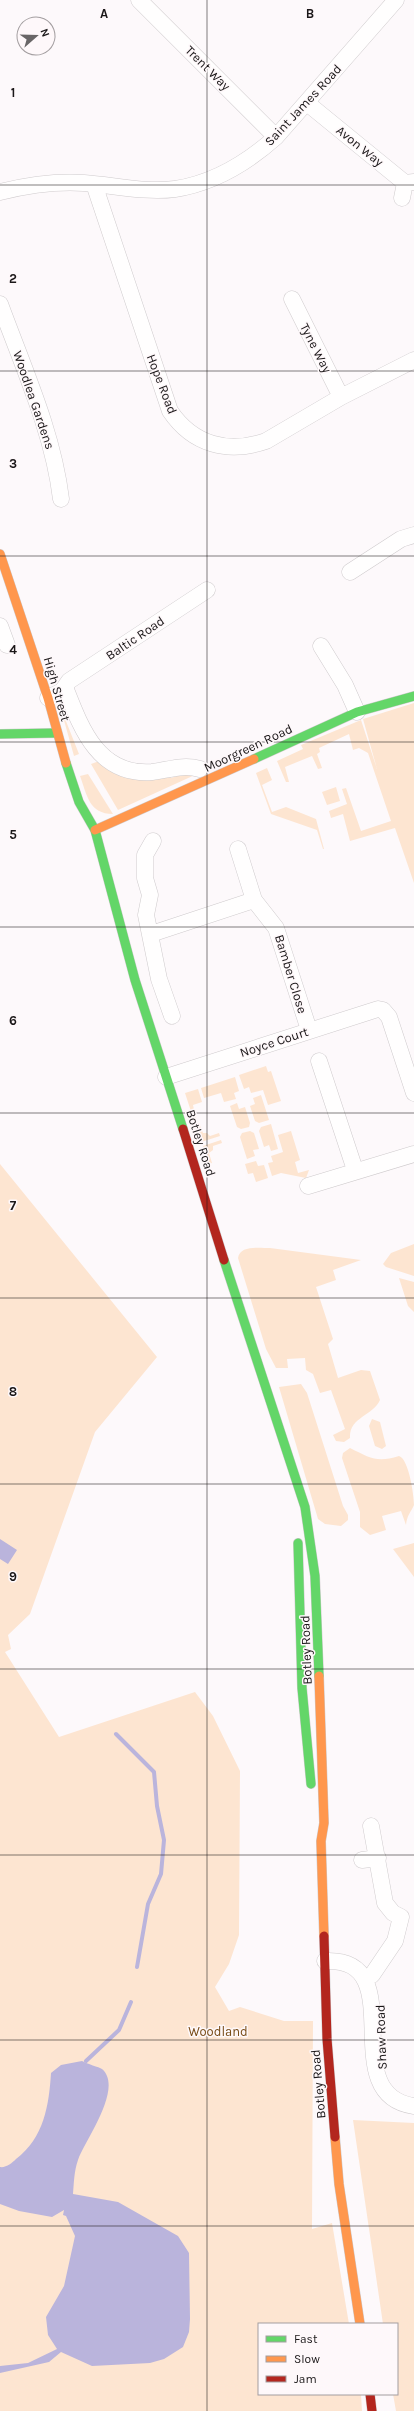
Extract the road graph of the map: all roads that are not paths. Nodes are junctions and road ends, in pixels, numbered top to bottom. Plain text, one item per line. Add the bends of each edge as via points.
1 (139, 0) edge
2 (396, 0) edge
3 (307, 103) junction
4 (276, 137) junction
5 (94, 184) junction
6 (407, 188) edge
7 (0, 192) edge
8 (292, 299) dead end
9 (0, 304) edge
10 (414, 360) edge
11 (341, 397) junction
12 (61, 499) dead end
13 (414, 535) edge
14 (0, 554) edge
15 (350, 572) dead end
16 (207, 590) dead end
17 (0, 626) edge
18 (7, 645) dead end
19 (321, 646) dead end
20 (65, 687) junction
21 (414, 696) edge
22 (48, 698) junction
23 (357, 712) junction
24 (56, 733) junction
25 (0, 734) edge
26 (200, 769) dead end
27 (94, 830) junction
28 (153, 841) dead end
29 (238, 849) dead end
30 (254, 900) junction
31 (151, 934) junction
32 (172, 1016) dead end
33 (309, 1030) junction
34 (319, 1061) dead end
35 (166, 1077) junction
36 (414, 1093) edge
37 (414, 1154) edge
38 (355, 1170) junction
39 (308, 1186) dead end
40 (289, 1463) junction
41 (293, 1501) dead end
42 (298, 1536) dead end
43 (371, 1826) dead end
44 (321, 1841) junction
45 (408, 1916) edge
46 (325, 1961) junction
47 (372, 1975) junction
48 (414, 2106) edge
49 (360, 2323) edge
50 (370, 2395) edge
51 (372, 2411) edge

1 - 4 street, Trent Way
2 - 3 street, Saint James Road
3 - 4 street, Saint James Road
3 - 6 street, Avon Way
4 - 5 street, Saint James Road via 256,155 239,165 192,185 160,189
5 - 7 street, Saint James Road via 44,183
5 - 11 street, Hope Road via 170,411 184,428 206,443 230,447 254,445 290,429
8 - 11 street, Tyne Way
9 - 12 street, Woodlea Gardens via 53,437
10 - 11 street, Hope Road
13 - 15 street via 401,539
14 - 22 main road, High Street
16 - 20 street, Baltic Road via 69,681
17 - 18 street
19 - 23 street via 345,685
20 - 22 street, Baltic Road
20 - 26 street via 87,738 103,756 118,766 139,773 189,766
21 - 23 main road, Moorgreen Road
22 - 24 main road, High Street
23 - 27 main road, Moorgreen Road
24 - 25 main road
24 - 27 main road, High Street via 79,802
27 - 35 main road, Botley Road via 135,980
28 - 31 street via 145,855 145,878 150,895 146,915
29 - 30 street, Bamber Close
30 - 31 street
30 - 33 street, Bamber Close via 276,928
31 - 32 street via 159,980
33 - 35 street, Noyce Court
33 - 36 street, Noyce Court via 374,1010 383,1010 389,1017
34 - 38 street
35 - 40 main road, Botley Road
37 - 38 street via 369,1169
38 - 39 street
40 - 41 main road, Botley Road
40 - 44 main road, Botley Road via 300,1486 312,1535 318,1615 324,1815
42 - 44 main road, Botley Road via 302,1688 313,1798
43 - 45 street via 370,1859 385,1903 393,1913
44 - 46 main road, Botley Road
45 - 47 street
46 - 47 street via 357,1966
46 - 49 main road, Botley Road via 327,2039 339,2184
47 - 48 street, Shaw Road via 379,1994 380,2066 385,2090 396,2101
50 - 51 main road

